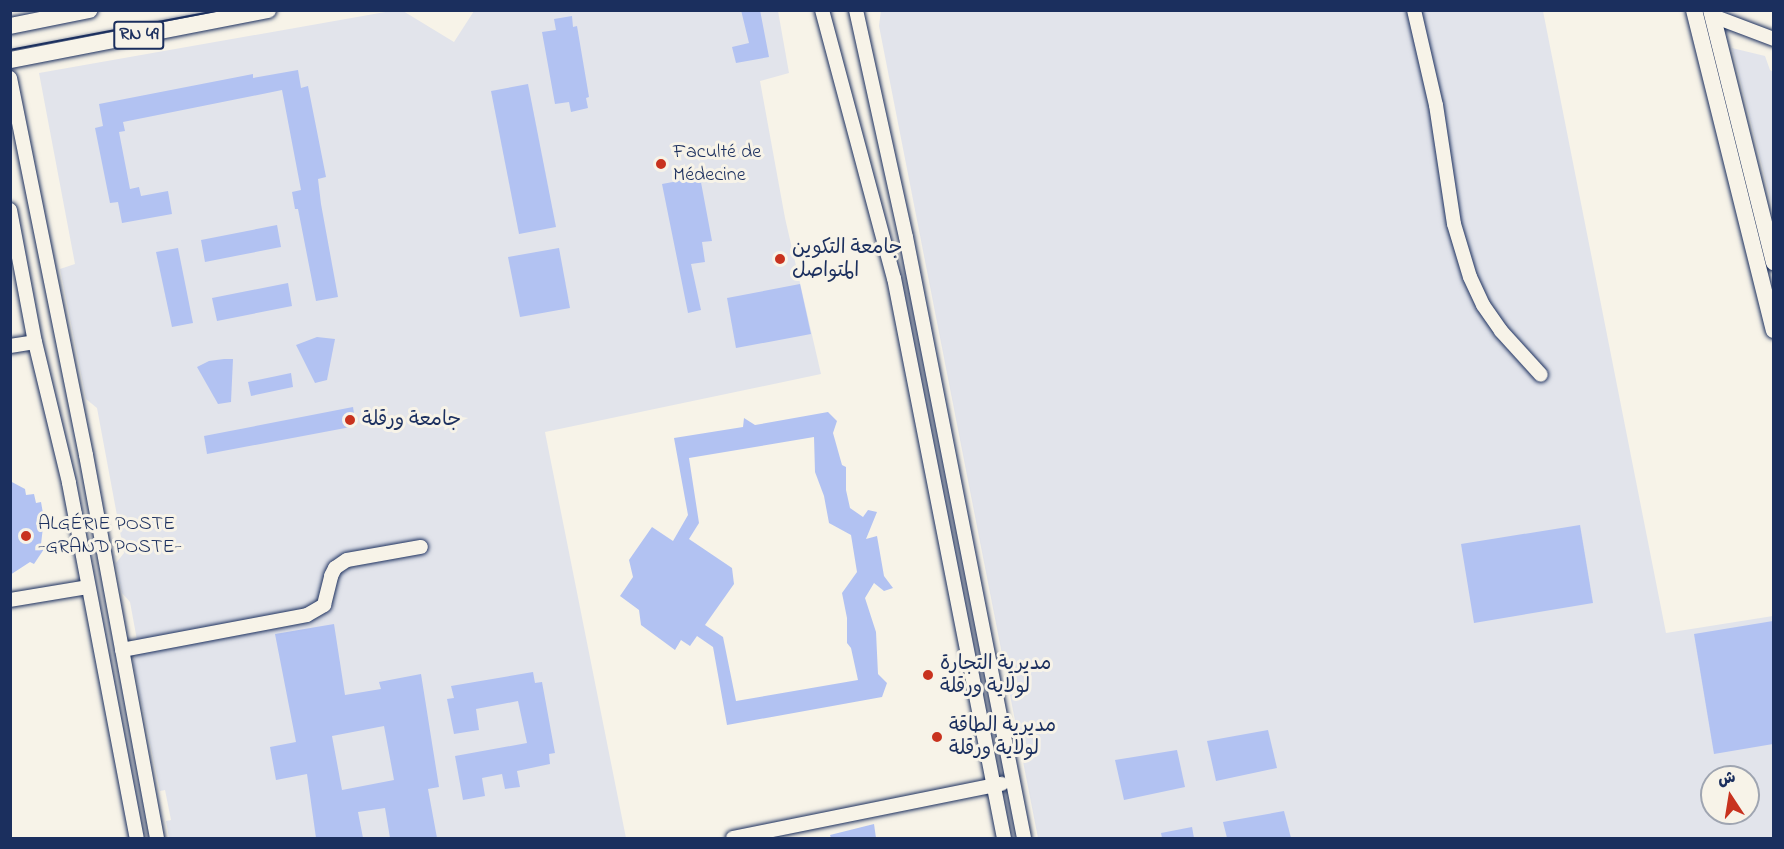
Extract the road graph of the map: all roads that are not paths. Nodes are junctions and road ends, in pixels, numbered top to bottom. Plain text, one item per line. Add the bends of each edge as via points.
1 (89, 10) edge
2 (268, 10) edge
3 (822, 10) edge
4 (856, 10) edge
5 (1414, 10) edge
6 (1694, 10) edge
7 (1712, 13) edge
8 (10, 26) edge
9 (1773, 39) edge
10 (10, 60) edge
11 (10, 78) edge
12 (10, 210) edge
13 (1773, 262) edge
14 (1773, 330) edge
15 (925, 332) junction
16 (906, 335) junction
17 (34, 342) junction
18 (10, 346) edge
19 (1541, 375) dead end
20 (950, 460) junction
21 (931, 464) junction
22 (99, 522) junction
23 (77, 526) junction
24 (421, 547) dead end
25 (88, 587) junction
26 (10, 600) edge
27 (122, 650) junction
28 (139, 741) junction
29 (119, 744) junction
30 (1013, 782) junction
31 (994, 785) junction
32 (156, 832) edge
33 (136, 834) edge
34 (736, 838) edge
35 (1004, 838) edge
36 (1024, 838) edge

1 - 8 main road, RN 49
2 - 10 main road, RN 49
3 - 16 street via 892,267
4 - 15 street
5 - 19 street via 1436,105 1454,224 1470,277 1501,332
6 - 14 main road
7 - 9 street
7 - 13 main road
11 - 22 street
12 - 17 street
15 - 16 street
15 - 20 street
16 - 21 street
17 - 18 street
17 - 23 street
20 - 21 street
20 - 30 street
21 - 31 street
22 - 23 street
22 - 27 street
23 - 25 street
24 - 27 street via 347,560 335,568 324,605 312,613
25 - 26 street
25 - 29 street
27 - 28 street
28 - 29 street
28 - 32 street
29 - 33 street
30 - 31 street
30 - 36 street
31 - 34 street
31 - 35 street
32 - 33 street

